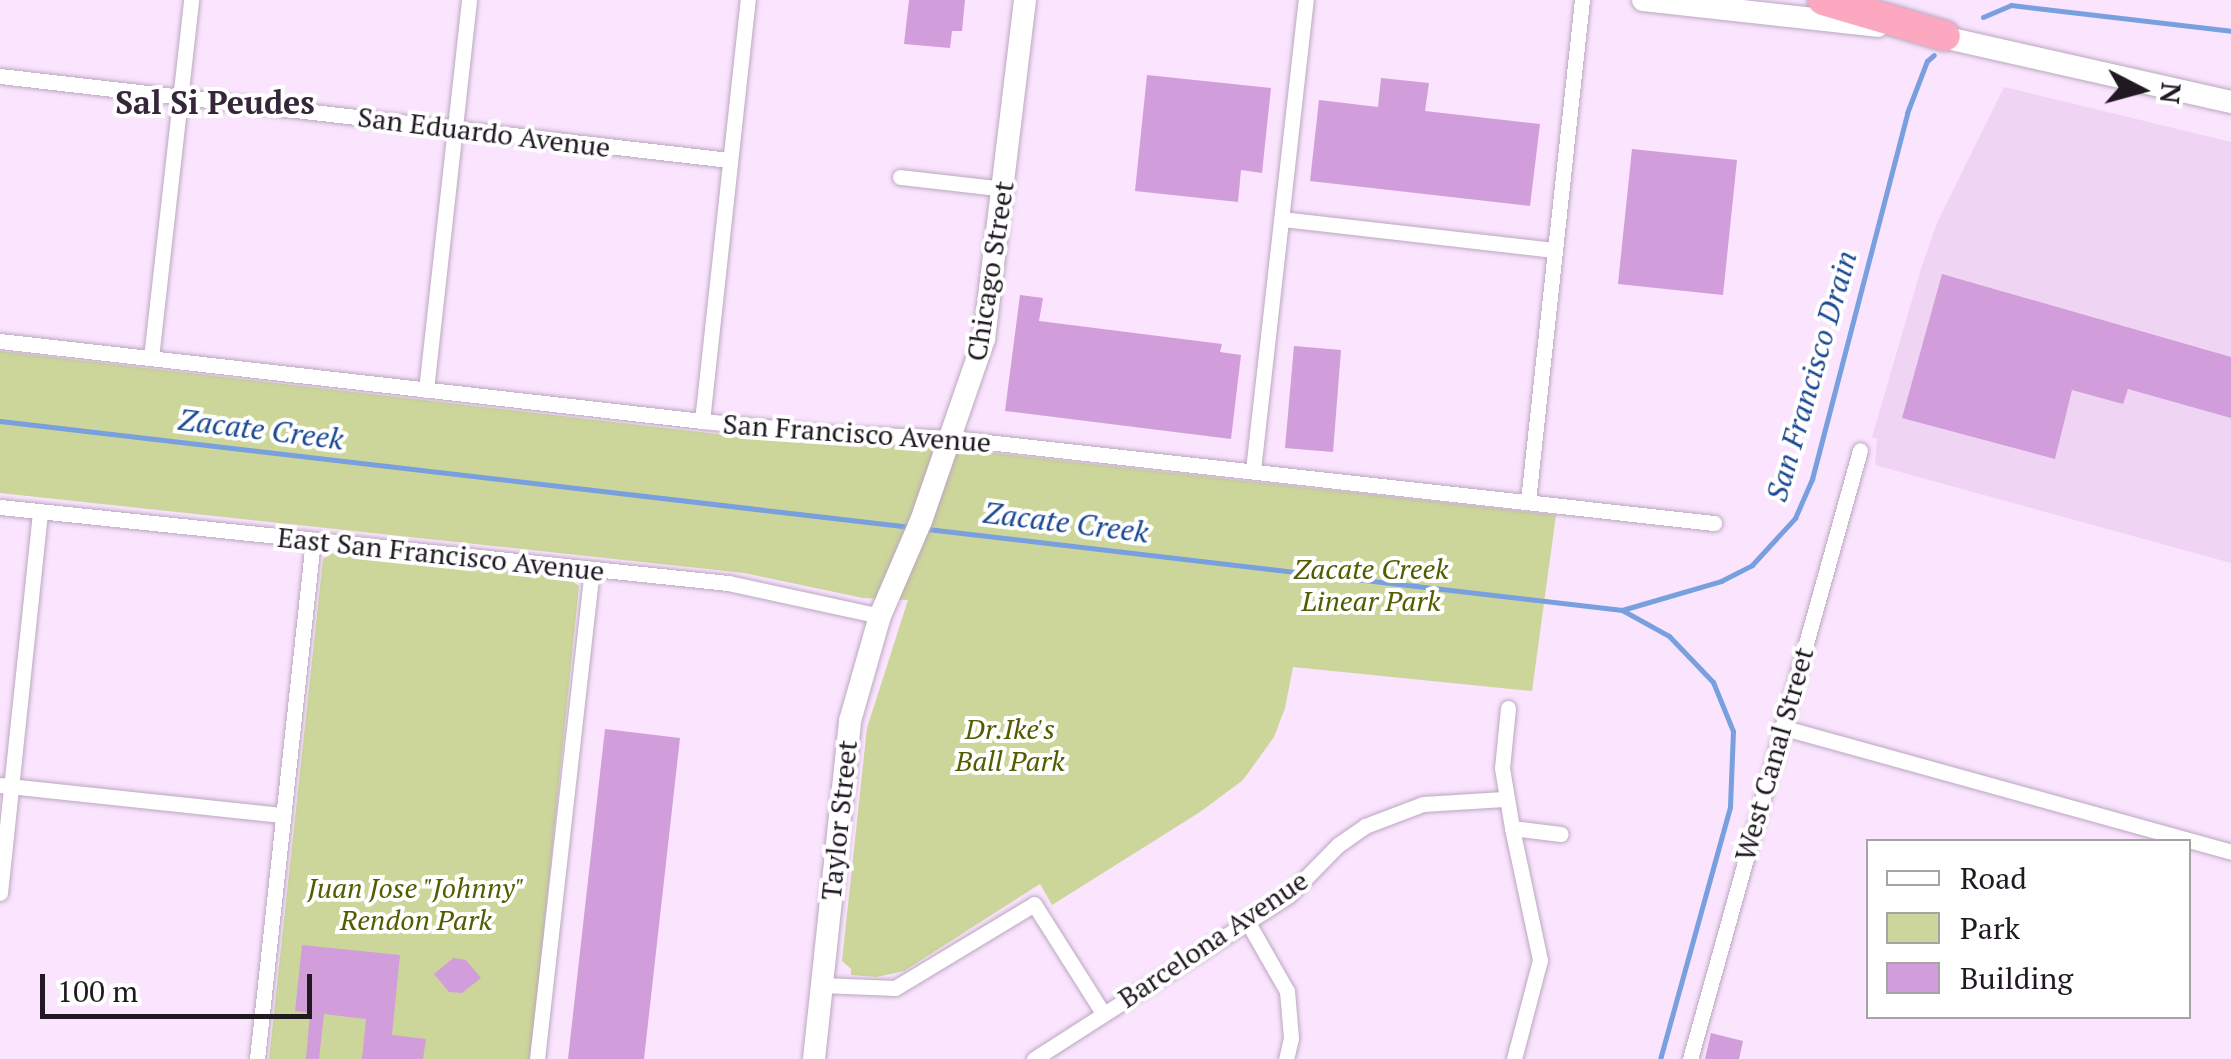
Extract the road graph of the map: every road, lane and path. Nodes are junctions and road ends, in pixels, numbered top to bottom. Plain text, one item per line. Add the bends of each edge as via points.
1 (191, 0) edge
2 (469, 0) edge
3 (748, 0) edge
4 (1026, 0) edge
5 (1306, 0) edge
6 (1582, 0) edge
7 (1643, 0) edge
8 (1823, 0) edge
9 (1945, 36) junction
10 (0, 76) edge
11 (180, 97) junction
12 (2231, 102) edge
13 (454, 128) junction
14 (729, 160) junction
15 (900, 177) dead end
16 (1004, 189) junction
17 (1282, 219) junction
18 (1553, 250) junction
19 (0, 341) edge
20 (151, 358) junction
21 (426, 390) junction
22 (702, 421) junction
23 (951, 438) junction
24 (1860, 450) dead end
25 (1252, 470) junction
26 (1528, 502) junction
27 (0, 507) edge
28 (40, 511) junction
29 (1714, 523) dead end
30 (313, 540) junction
31 (592, 570) junction
32 (892, 588) joint
33 (880, 616) junction
34 (1508, 708) dead end
35 (1782, 726) junction
36 (6, 785) edge
37 (1504, 799) junction
38 (283, 815) junction
39 (1512, 828) junction
40 (1561, 834) dead end
41 (2185, 839) edge
42 (2191, 841) edge
43 (2231, 852) edge
44 (0, 893) edge
45 (1247, 921) junction
46 (822, 985) junction
47 (1102, 1013) junction
48 (257, 1059) edge
49 (537, 1059) edge
50 (814, 1059) edge
51 (1034, 1059) edge
52 (1286, 1059) edge
53 (1514, 1059) edge
54 (1690, 1059) edge

1 - 11 street
2 - 13 street
3 - 14 street
4 - 16 street, Chicago Street
5 - 17 street
6 - 18 street
7 - 9 street
8 - 9 highway
9 - 12 street
10 - 11 street, San Eduardo Avenue
11 - 13 street, San Eduardo Avenue
11 - 20 street
13 - 14 street, San Eduardo Avenue
13 - 21 street
14 - 22 street
15 - 16 street
16 - 23 street, Chicago Street via 984,339
17 - 18 street
17 - 25 street
18 - 26 street
19 - 20 street, San Francisco Avenue
20 - 21 street, San Francisco Avenue
21 - 22 street, San Francisco Avenue
22 - 23 street, San Francisco Avenue
23 - 25 street, San Francisco Avenue
23 - 32 street, Chicago Street
24 - 35 street, West Canal Street
25 - 26 street, San Francisco Avenue
26 - 29 street, San Francisco Avenue
27 - 28 street, East San Francisco Avenue
28 - 30 street, East San Francisco Avenue
28 - 36 street
30 - 31 street, East San Francisco Avenue
30 - 38 street
31 - 33 street, East San Francisco Avenue via 728,583
31 - 49 street
32 - 33 street, Taylor Street
33 - 46 street, Taylor Street via 850,721
34 - 37 street
35 - 41 street
35 - 54 street, West Canal Street
36 - 38 street
36 - 44 street
37 - 39 street
37 - 45 street, Barcelona Avenue via 1393,812 1338,845 1289,895
38 - 48 street
39 - 40 street
39 - 53 street via 1540,960
42 - 43 street
45 - 47 street, Barcelona Avenue
45 - 52 street via 1287,992
46 - 47 street via 894,988 1034,904
46 - 50 street, Taylor Street
47 - 51 street, Barcelona Avenue

